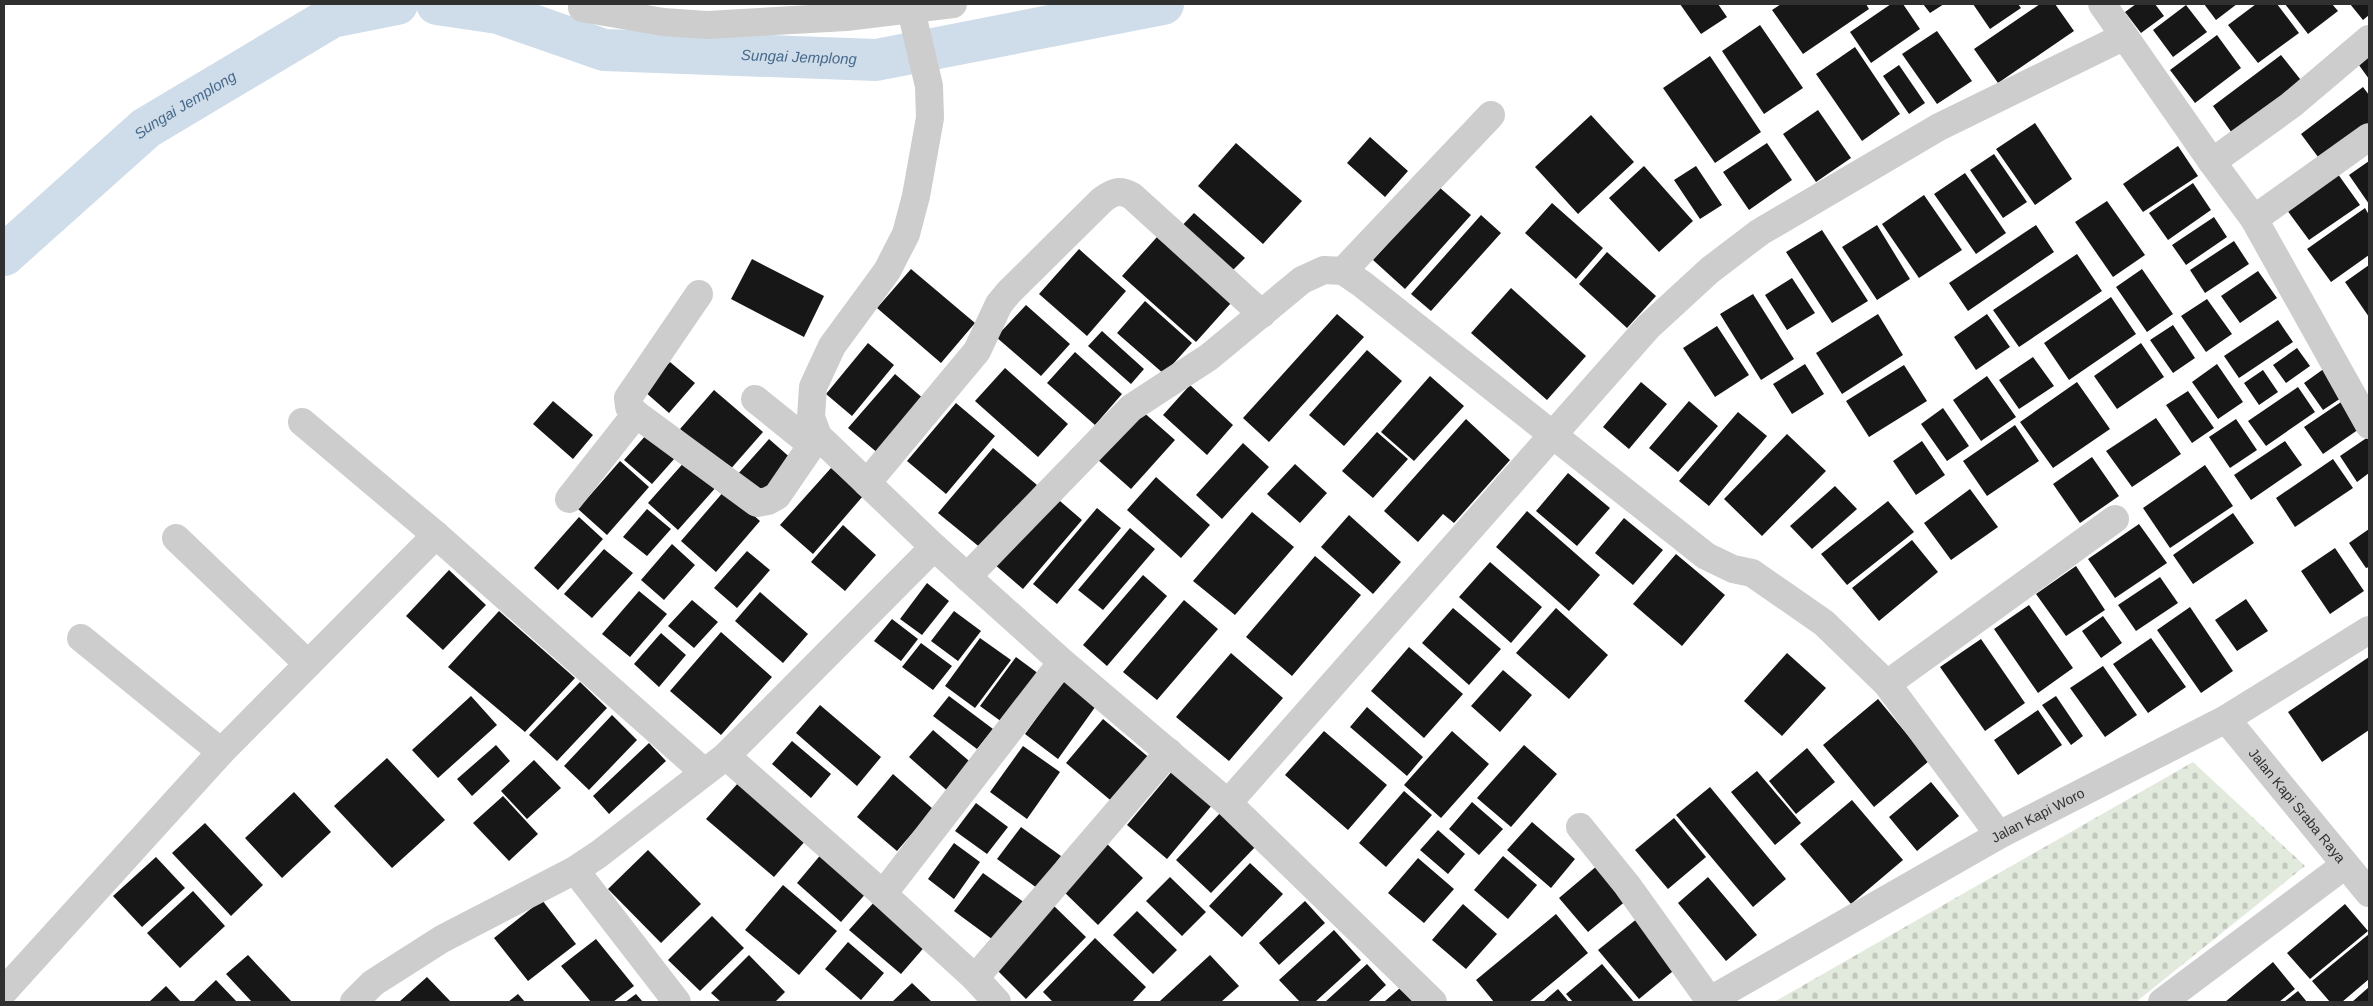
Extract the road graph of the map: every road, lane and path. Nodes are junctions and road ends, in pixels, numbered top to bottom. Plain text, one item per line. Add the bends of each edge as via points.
1 (953, 4) edge
2 (2102, 4) edge
3 (582, 8) dead end
4 (913, 19) junction
5 (2123, 36) junction
6 (2369, 38) edge
7 (1491, 115) dead end
8 (2369, 138) edge
9 (2212, 162) junction
10 (2254, 219) junction
11 (1343, 271) junction
12 (699, 294) dead end
13 (1262, 314) junction
14 (755, 399) dead end
15 (636, 414) junction
16 (302, 422) dead end
17 (2369, 424) edge
18 (1553, 434) junction
19 (815, 441) junction
20 (867, 483) junction
21 (569, 499) dead end
22 (2115, 519) dead end
23 (436, 535) junction
24 (176, 538) dead end
25 (934, 547) junction
26 (967, 577) junction
27 (2369, 630) edge
28 (81, 638) dead end
29 (1062, 662) junction
30 (308, 664) junction
31 (1887, 684) junction
32 (2226, 719) junction
33 (220, 752) junction
34 (1168, 752) junction
35 (726, 756) junction
36 (704, 772) junction
37 (1228, 803) junction
38 (1580, 827) dead end
39 (1999, 835) junction
40 (2345, 865) junction
41 (575, 870) junction
42 (2369, 893) edge
43 (883, 894) junction
44 (975, 978) junction
45 (4, 992) edge
46 (2174, 999) edge
47 (1709, 1001) edge
48 (354, 1002) edge
49 (677, 1002) edge
50 (997, 1002) edge
51 (1434, 1002) edge

1 - 4 street
2 - 5 street
3 - 4 street via 663,22 707,25 846,17
4 - 19 street via 929,86 930,118 916,196 906,234 887,271 832,346 813,387 811,417
5 - 9 street
5 - 18 street via 1940,127 1760,232 1710,270 1648,327
6 - 9 street via 2291,105
7 - 11 street
8 - 10 street
9 - 10 street
10 - 17 street
11 - 13 street via 1324,270 1311,274
11 - 18 street
12 - 15 street via 628,398 629,407
13 - 20 street via 1132,196 1124,191 1113,191 1008,292 977,351
13 - 26 street via 1209,357 1131,408
14 - 19 street
15 - 19 street via 757,503 768,502 776,496
15 - 21 street
16 - 23 street
18 - 31 street via 1706,556 1733,569 1752,573 1824,623
18 - 37 street
19 - 20 street
20 - 25 street
22 - 31 street
23 - 30 street
23 - 36 street
24 - 30 street
25 - 26 street
25 - 35 street
26 - 29 street
27 - 32 street, Jalan Kapi Woro
28 - 33 street
29 - 34 street
29 - 43 street
30 - 33 street
31 - 39 street
32 - 39 street, Jalan Kapi Woro
32 - 40 street, Jalan Kapi Sraba Raya
33 - 45 street
34 - 37 street
34 - 44 street
35 - 36 street
35 - 43 street
36 - 41 street
37 - 51 street
38 - 47 street via 1627,884
39 - 47 street, Jalan Kapi Woro
40 - 42 street, Jalan Kapi Sraba Raya
40 - 46 street
41 - 48 street via 442,938 373,983
41 - 49 street
43 - 44 street
44 - 50 street

